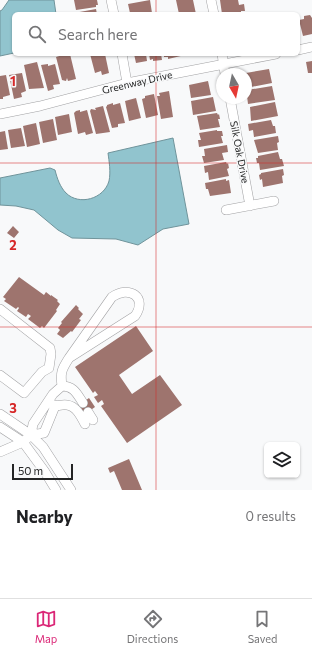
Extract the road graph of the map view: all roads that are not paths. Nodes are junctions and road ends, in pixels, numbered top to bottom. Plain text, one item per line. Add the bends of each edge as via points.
1 (112, 0) edge
2 (211, 0) edge
3 (114, 12) edge
4 (214, 12) edge
5 (312, 47) edge
6 (300, 50) edge
7 (122, 56) edge
8 (222, 56) edge
9 (266, 56) edge
10 (224, 64) junction
11 (224, 68) edge
12 (127, 83) junction
13 (231, 104) edge
14 (0, 114) edge
15 (274, 202) dead end
16 (250, 206) junction
17 (226, 210) dead end
18 (0, 309) edge
19 (69, 358) junction
20 (49, 368) junction
21 (61, 372) junction
22 (0, 375) edge
23 (65, 386) junction
24 (83, 403) dead end
25 (51, 404) junction
26 (67, 405) junction
27 (0, 414) edge
28 (89, 418) dead end
29 (0, 427) edge
30 (31, 435) junction
31 (23, 442) junction
32 (0, 452) edge
33 (56, 490) edge
34 (71, 490) edge

1 - 3 street
2 - 4 street
5 - 6 street
7 - 12 street
8 - 10 street
9 - 10 street, Greenway Drive
10 - 11 street
10 - 12 street, Greenway Drive
12 - 14 street, Greenway Drive
13 - 16 street, Silk Oak Drive
15 - 16 street
16 - 17 street
18 - 20 street via 50,348
19 - 19 street via 135,316 139,310 137,297 126,292 119,292 112,297
19 - 21 street
20 - 21 street
20 - 22 street via 42,372 24,393
21 - 23 street
23 - 24 street via 75,390
23 - 25 street via 53,394
23 - 26 street
25 - 26 street
25 - 30 street via 33,424
25 - 30 street via 44,433
26 - 28 street
27 - 30 street
29 - 31 street
30 - 31 street
30 - 34 street via 43,447
31 - 32 street
31 - 33 street

